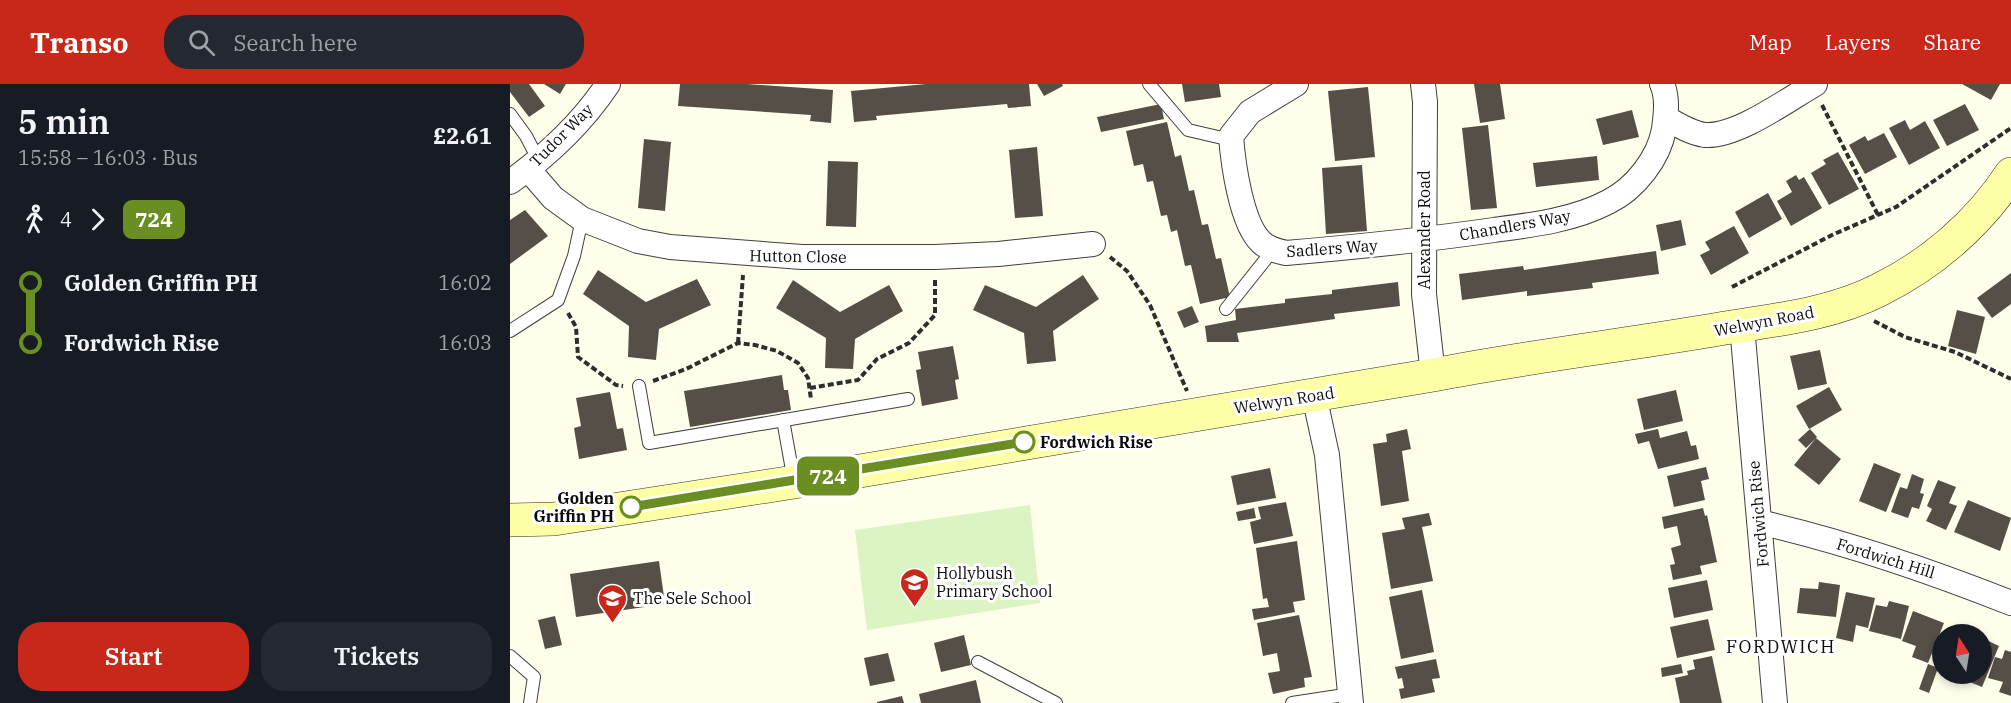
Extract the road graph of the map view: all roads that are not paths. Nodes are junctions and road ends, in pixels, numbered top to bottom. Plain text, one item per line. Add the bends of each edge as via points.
1 (608, 84) edge
2 (1149, 84) edge
3 (1296, 84) edge
4 (1422, 84) edge
5 (1662, 84) edge
6 (1814, 85) edge
7 (510, 114) edge
8 (1666, 118) junction
9 (1231, 141) junction
10 (525, 171) edge
11 (2011, 174) edge
12 (582, 219) junction
13 (1423, 241) junction
14 (1092, 244) road end
15 (1273, 250) junction
16 (1226, 309) dead end
17 (1742, 326) junction
18 (510, 331) edge
19 (1433, 375) junction
20 (639, 386) road end
21 (1314, 395) junction
22 (908, 399) dead end
23 (783, 420) junction
24 (794, 482) junction
25 (510, 520) edge
26 (1759, 522) junction
27 (2011, 603) edge
28 (510, 656) edge
29 (978, 662) dead end
30 (1351, 699) edge
31 (530, 703) edge
32 (1056, 703) edge
33 (1292, 703) edge
34 (1775, 703) edge

1 - 10 street, Tudor Way via 570,132
2 - 9 lane via 1188,130
3 - 9 street via 1250,112 1238,123
4 - 13 street, Alexander Road
5 - 8 street, Chandlers Way
6 - 8 street via 1719,135 1702,135
7 - 10 lane via 526,136
8 - 13 street, Chandlers Way via 1662,142 1649,165 1629,188 1609,202 1537,224
9 - 15 street, Sadlers Way via 1250,227
10 - 12 street, Hutton Close
11 - 17 main road, Welwyn Road via 1975,220 1947,246 1879,290 1844,304
12 - 14 street, Hutton Close via 638,241 744,255 935,257
12 - 18 lane via 558,300
13 - 15 street, Sadlers Way via 1286,253
13 - 19 street, Alexander Road
15 - 16 lane
17 - 19 main road, Welwyn Road via 1526,357
17 - 26 street, Fordwich Rise
19 - 21 main road, Welwyn Road
20 - 23 lane via 649,443
21 - 24 main road, Welwyn Road
21 - 30 street via 1327,455
22 - 23 lane
23 - 24 lane
24 - 25 main road, Welwyn Road via 554,519
26 - 27 street, Fordwich Hill via 1911,564
26 - 34 street, Fordwich Rise
28 - 31 lane via 534,677
29 - 32 lane
30 - 33 lane

